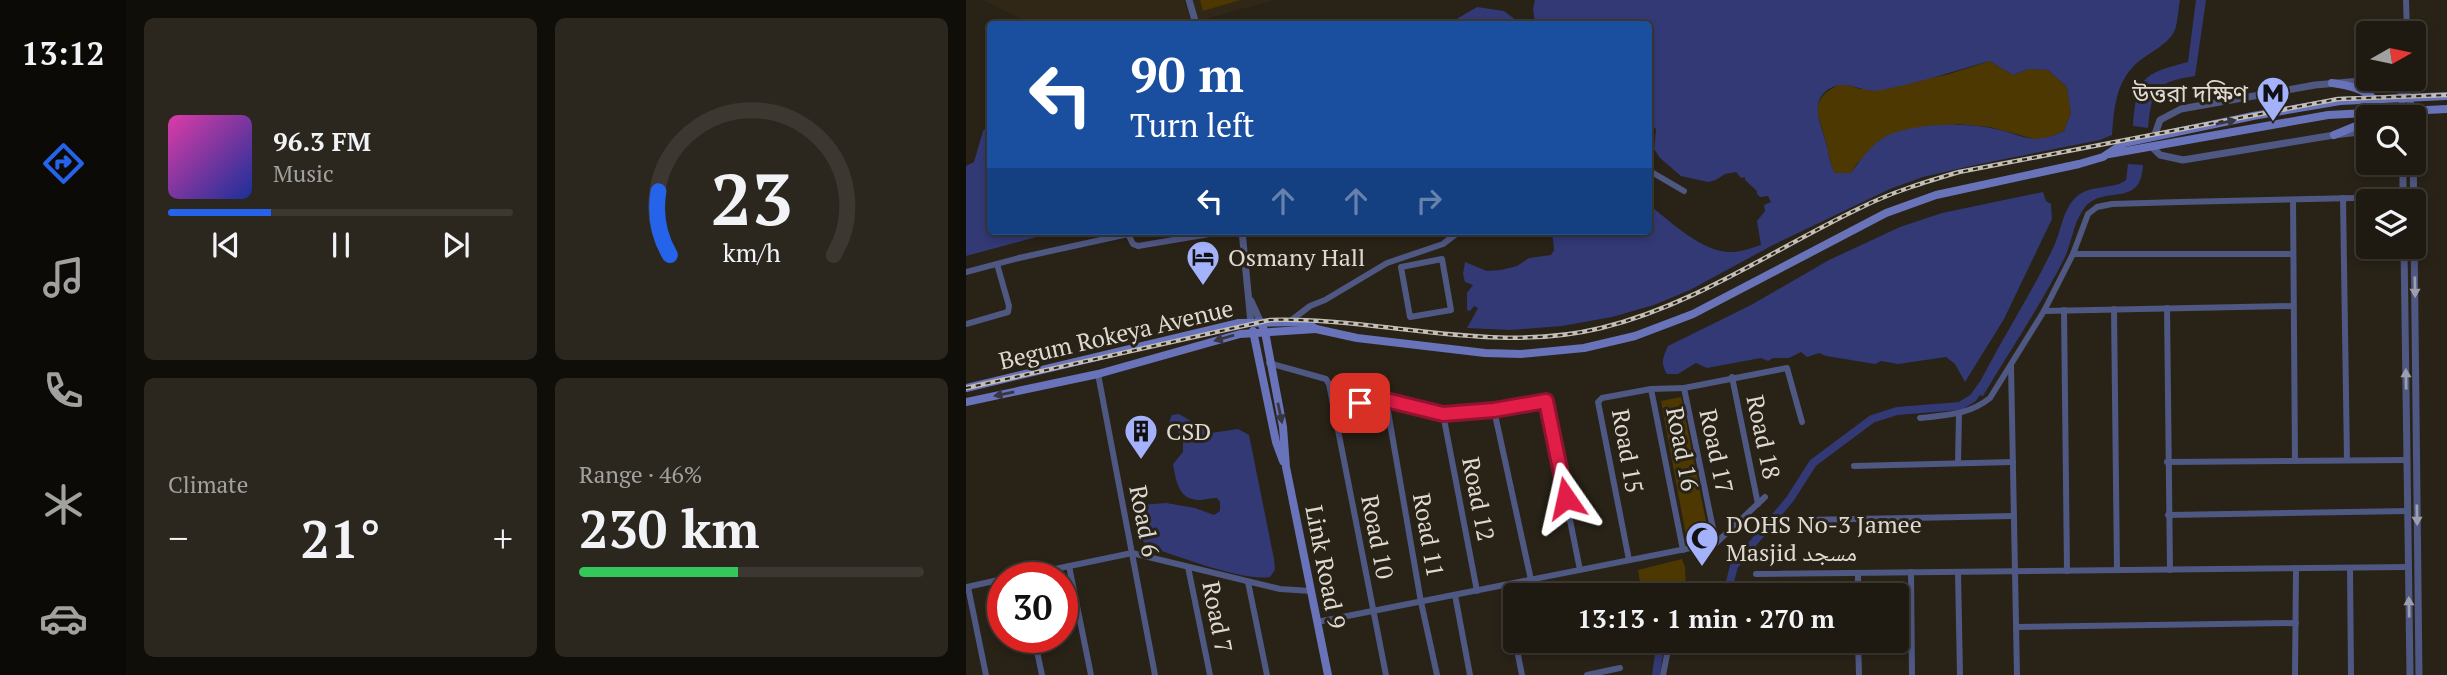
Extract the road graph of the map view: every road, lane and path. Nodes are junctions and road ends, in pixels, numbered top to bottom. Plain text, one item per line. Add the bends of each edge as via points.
1 (1189, 0) edge
2 (2406, 0) edge
3 (1195, 21) edge
4 (2407, 21) edge
5 (2332, 83) junction
6 (2406, 91) edge
7 (2447, 96) edge
8 (2405, 97) junction
9 (2374, 99) junction
10 (2373, 105) edge
11 (2404, 105) edge
12 (2409, 105) edge
13 (2447, 109) edge
14 (2426, 111) edge
15 (2356, 116) edge
16 (2356, 126) edge
17 (2356, 132) edge
18 (2334, 135) junction
19 (2154, 137) junction
20 (2152, 147) junction
21 (2109, 154) junction
22 (1652, 172) edge
23 (2413, 175) edge
24 (1684, 191) dead end
25 (2343, 198) junction
26 (2356, 198) edge
27 (2293, 200) junction
28 (1124, 235) edge
29 (1128, 235) edge
30 (1203, 235) edge
31 (1242, 235) edge
32 (1455, 235) edge
33 (1418, 252) junction
34 (2073, 254) junction
35 (2293, 254) junction
36 (2404, 259) edge
37 (1420, 263) junction
38 (997, 264) junction
39 (966, 272) edge
40 (1250, 300) junction
41 (2293, 306) junction
42 (2167, 308) junction
43 (2114, 309) junction
44 (2064, 310) junction
45 (2044, 311) junction
46 (1289, 322) junction
47 (1251, 323) junction
48 (966, 324) edge
49 (1263, 327) junction
50 (1316, 329) junction
51 (1253, 333) junction
52 (1269, 363) junction
53 (2011, 364) junction
54 (1098, 374) junction
55 (1732, 377) junction
56 (966, 388) edge
57 (1684, 388) junction
58 (1651, 389) junction
59 (1386, 400) junction
60 (966, 402) edge
61 (1333, 407) junction
62 (1494, 410) junction
63 (1443, 414) junction
64 (1959, 414) junction
65 (1920, 418) dead end
66 (1802, 422) dead end
67 (2347, 460) junction
68 (2407, 460) junction
69 (2295, 461) junction
70 (2014, 462) junction
71 (2167, 462) junction
72 (1958, 463) junction
73 (1286, 467) junction
74 (1854, 467) dead end
75 (1765, 497) dead end
76 (1758, 504) junction
77 (2408, 511) junction
78 (2168, 515) junction
79 (2014, 516) junction
80 (1803, 520) dead end
81 (1716, 543) junction
82 (1683, 550) junction
83 (1132, 552) junction
84 (1629, 560) junction
85 (1078, 564) edge
86 (1188, 567) junction
87 (2409, 567) junction
88 (2295, 568) junction
89 (2350, 568) junction
90 (2170, 569) junction
91 (1580, 570) junction
92 (2117, 570) junction
93 (2016, 571) junction
94 (2067, 571) junction
95 (1911, 572) junction
96 (1958, 572) junction
97 (1858, 573) junction
98 (1756, 574) dead end
99 (1531, 580) junction
100 (1248, 582) junction
101 (987, 583) edge
102 (1515, 583) edge
103 (1858, 583) edge
104 (1503, 585) edge
105 (967, 587) edge
106 (1311, 591) junction
107 (1477, 591) junction
108 (1455, 595) junction
109 (1421, 602) junction
110 (1078, 611) edge
111 (1373, 611) junction
112 (1318, 622) junction
113 (2296, 623) junction
114 (2016, 627) junction
115 (1037, 653) edge
116 (1518, 653) edge
117 (1667, 653) edge
118 (1858, 653) edge
119 (1620, 668) dead end
120 (986, 675) edge
121 (1042, 675) edge
122 (1091, 675) edge
123 (1155, 675) edge
124 (1210, 675) edge
125 (1267, 675) edge
126 (1328, 675) edge
127 (1386, 675) edge
128 (1437, 675) edge
129 (1470, 675) edge
130 (1522, 675) edge
131 (1587, 675) edge
132 (1663, 675) edge
133 (1859, 675) edge
134 (1912, 675) edge
135 (1960, 675) edge
136 (2017, 675) edge
137 (2295, 675) edge
138 (2351, 675) edge
139 (2410, 675) edge
140 (2419, 675) edge

1 - 3 street
2 - 4 street
5 - 8 street via 2381,82
5 - 9 main road via 2359,89
5 - 19 street via 2173,111 2160,120
6 - 8 street
7 - 8 main road
8 - 9 main road
8 - 11 street
8 - 12 street
9 - 10 main road
19 -> 9 main road via 2320,104
13 - 14 main road
15 - 20 main road via 2328,115
16 - 18 main road
17 - 18 street
18 - 20 street via 2183,160 2160,155
19 - 21 main road via 2124,143
20 - 21 main road
21 - 50 main road via 1936,195 1886,213 1693,314 1620,341 1563,351 1502,354
22 - 24 street
23 -> 140 street
25 - 26 street
25 - 27 street
25 - 67 street
27 - 34 street via 2103,205 2088,214
27 - 35 street
28 - 38 street
29 - 30 street via 1138,246
31 - 40 street
32 - 33 street
33 - 37 street
33 - 46 street via 1377,268
34 - 35 street
34 - 45 street
35 - 41 street
68 -> 36 street
37 - 37 street via 1442,259 1451,310 1410,317 1401,267
38 - 39 street
38 - 48 street via 1009,313
40 - 47 street
40 - 49 street
41 - 42 street
41 - 69 street
42 - 43 street
42 - 71 street
43 - 44 street
43 - 92 street
44 - 45 street
44 - 94 street
45 - 53 street
46 - 49 main road, Begum Rokeya Avenue
46 - 50 main road, Begum Rokeya Avenue via 1306,322
47 - 49 main road, Begum Rokeya Avenue
47 - 51 main road, Link Road 9
47 - 56 main road, Begum Rokeya Avenue
49 - 50 main road, Begum Rokeya Avenue
49 - 51 main road, Begum Rokeya Avenue
49 - 52 main road, Link Road 9
51 -> 54 main road, Begum Rokeya Avenue
51 - 73 main road, Link Road 9 via 1276,442
52 - 61 street, Road 10 via 1326,379
52 -> 73 main road, Link Road 9
53 - 64 street via 1990,398
53 - 70 street
54 -> 60 main road, Begum Rokeya Avenue
54 - 83 street, Road 6
55 - 57 street, Road 17
55 - 66 street, Road 17 via 1787,368
55 - 76 street, Road 18
57 - 58 street, Road 16
57 - 81 street, Road 17
58 - 82 street, Road 16
58 - 84 street, Road 15 via 1598,402
59 - 61 street
59 - 63 street
59 - 109 street, Road 11
61 - 111 street, Road 10
62 - 63 street
62 - 91 street via 1546,401
62 - 99 street
63 - 107 street, Road 12
64 - 65 street
64 - 72 street
67 - 68 street
67 - 69 street
68 - 77 street
69 - 71 street
70 - 72 street
70 - 79 street
71 - 78 street
72 - 74 street
73 - 106 main road, Link Road 9
75 - 76 street
76 - 81 street
77 - 78 street
77 - 87 street
78 - 90 street
79 - 80 street
79 - 93 street
81 - 82 street
82 - 84 street
83 - 85 street
83 - 86 street
83 - 123 street, Road 6
84 - 91 street
86 - 100 street
86 - 124 street, Road 7
87 - 89 street
139 -> 87 street
88 - 89 street
88 - 90 street
88 - 113 street
89 - 138 street
90 - 92 street
91 - 99 street
92 - 94 street
93 - 94 street
93 - 96 street
93 - 114 street
95 - 96 street
95 - 97 street
95 - 134 street
96 - 135 street
97 - 98 street
97 - 103 street
99 - 102 street
100 - 106 street
100 - 125 street
101 - 105 street
104 - 107 street
105 - 120 street
106 - 112 main road, Link Road 9
107 - 108 street
108 - 109 street
108 - 129 street
109 - 111 street
109 - 128 street, Road 11
110 - 122 street
111 - 112 street
111 - 127 street, Road 10
112 - 126 main road, Link Road 9
113 - 114 street
113 - 137 street
114 - 136 street
115 - 121 street
116 - 130 street
117 - 132 street
118 - 133 street
119 - 131 street

